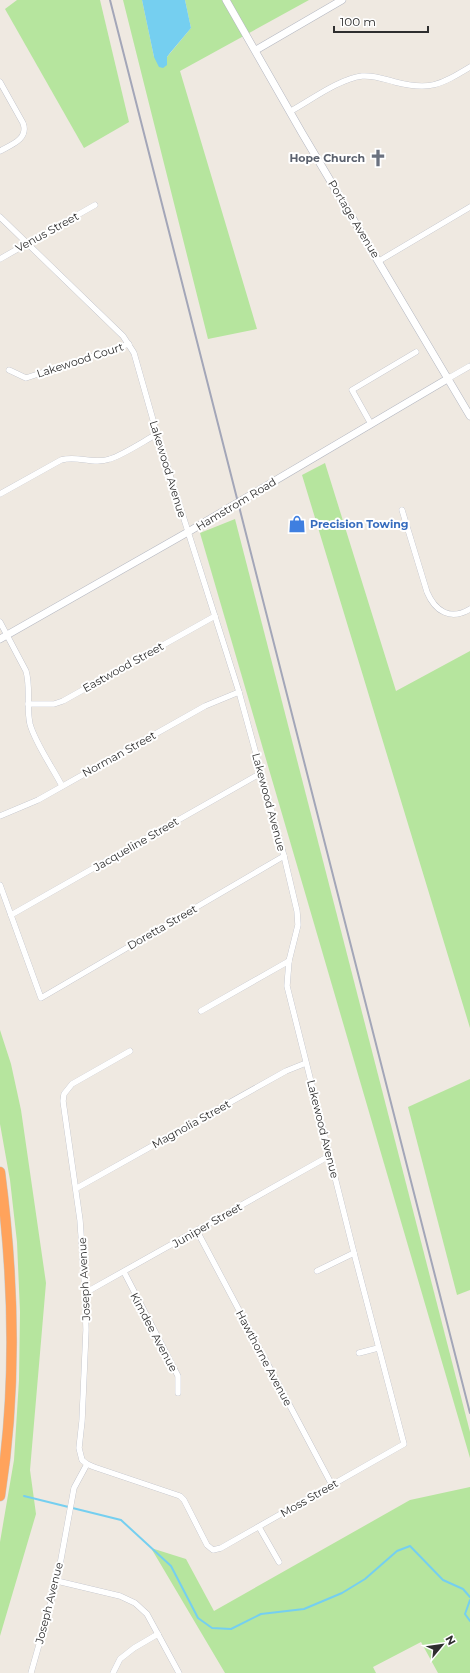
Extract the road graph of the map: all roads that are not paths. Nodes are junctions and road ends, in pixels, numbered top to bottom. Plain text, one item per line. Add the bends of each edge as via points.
1 (226, 0) edge
2 (342, 0) edge
3 (256, 50) junction
4 (470, 67) edge
5 (0, 82) edge
6 (291, 111) junction
7 (0, 151) edge
8 (95, 205) dead end
9 (470, 207) edge
10 (0, 217) edge
11 (27, 243) junction
12 (0, 259) edge
13 (379, 261) junction
14 (129, 344) junction
15 (416, 352) dead end
16 (470, 366) edge
17 (9, 370) dead end
18 (449, 378) junction
19 (470, 416) edge
20 (371, 424) junction
21 (157, 434) junction
22 (0, 494) edge
23 (402, 510) dead end
24 (188, 532) junction
25 (470, 609) edge
26 (215, 616) junction
27 (0, 622) edge
28 (7, 635) junction
29 (0, 639) edge
30 (239, 692) junction
31 (28, 704) junction
32 (261, 773) junction
33 (62, 786) junction
34 (0, 816) edge
35 (284, 856) junction
36 (0, 885) edge
37 (11, 915) junction
38 (289, 960) junction
39 (201, 1011) dead end
40 (130, 1051) dead end
41 (306, 1063) junction
42 (329, 1156) junction
43 (0, 1172) edge
44 (77, 1188) junction
45 (197, 1231) junction
46 (354, 1253) junction
47 (317, 1271) dead end
48 (124, 1272) junction
49 (85, 1293) junction
50 (378, 1348) junction
51 (359, 1353) dead end
52 (178, 1393) dead end
53 (404, 1444) joint
54 (86, 1464) junction
55 (332, 1485) junction
56 (0, 1496) edge
57 (259, 1527) junction
58 (279, 1562) dead end
59 (57, 1581) junction
60 (158, 1634) junction
61 (31, 1673) edge
62 (113, 1673) edge
63 (179, 1673) edge

1 - 3 street, Portage Avenue
2 - 3 street
3 - 6 street, Portage Avenue
4 - 6 street via 447,81 428,86 410,85 376,77 353,78
5 - 7 street via 25,130 21,139
6 - 13 street, Portage Avenue
8 - 11 street, Venus Street
9 - 13 street
10 - 11 street, Lakewood Avenue
11 - 12 street, Venus Street
11 - 14 street, Lakewood Avenue
13 - 18 street, Portage Avenue
14 - 17 street, Lakewood Court via 26,378
14 - 21 street, Lakewood Avenue via 134,353
15 - 20 street via 352,390
16 - 18 street, Hamstrom Road
18 - 19 street, Portage Avenue
18 - 20 street, Hamstrom Road
20 - 24 street, Hamstrom Road
21 - 22 street via 110,459 94,461 71,457 61,460
21 - 24 street, Lakewood Avenue
23 - 25 street via 426,592 432,602 439,610 448,613 457,614
24 - 26 street, Lakewood Avenue
24 - 28 street, Hamstrom Road
26 - 30 street, Lakewood Avenue
26 - 31 street, Eastwood Street via 63,701
27 - 28 street
28 - 29 street, Hamstrom Road
28 - 31 street via 26,671
30 - 32 street, Lakewood Avenue
30 - 33 street, Norman Street via 205,706
31 - 33 street via 30,726
32 - 35 street, Lakewood Avenue
32 - 37 street, Jacqueline Street
33 - 34 street, Norman Street via 38,800
35 - 37 street, Doretta Street via 41,998
35 - 38 street, Lakewood Avenue via 298,926
36 - 37 street
38 - 39 street
38 - 41 street, Lakewood Avenue via 287,986
40 - 44 street, Joseph Avenue via 72,1084 64,1094
41 - 42 street, Lakewood Avenue
41 - 44 street, Magnolia Street via 286,1071
42 - 45 street, Juniper Street
42 - 46 street, Lakewood Avenue
43 - 56 highway via 9,1252 12,1344 8,1434
44 - 49 street, Joseph Avenue
45 - 48 street, Juniper Street
45 - 55 street, Hawthorne Avenue
46 - 47 street
46 - 50 street, Lakewood Avenue
48 - 49 street, Juniper Street
48 - 52 street, Kimdee Avenue via 178,1376
49 - 54 street, Joseph Avenue via 86,1330 79,1448 82,1460
50 - 51 street
50 - 53 street, Lakewood Avenue
53 - 55 street, Moss Street
54 - 57 street, Moss Street via 180,1496 208,1545 214,1550
54 - 59 street, Joseph Avenue via 71,1500
55 - 57 street, Moss Street
57 - 58 street
59 - 60 street via 120,1596 135,1603 147,1614
59 - 61 street, Joseph Avenue
60 - 62 street via 120,1659
60 - 63 street

